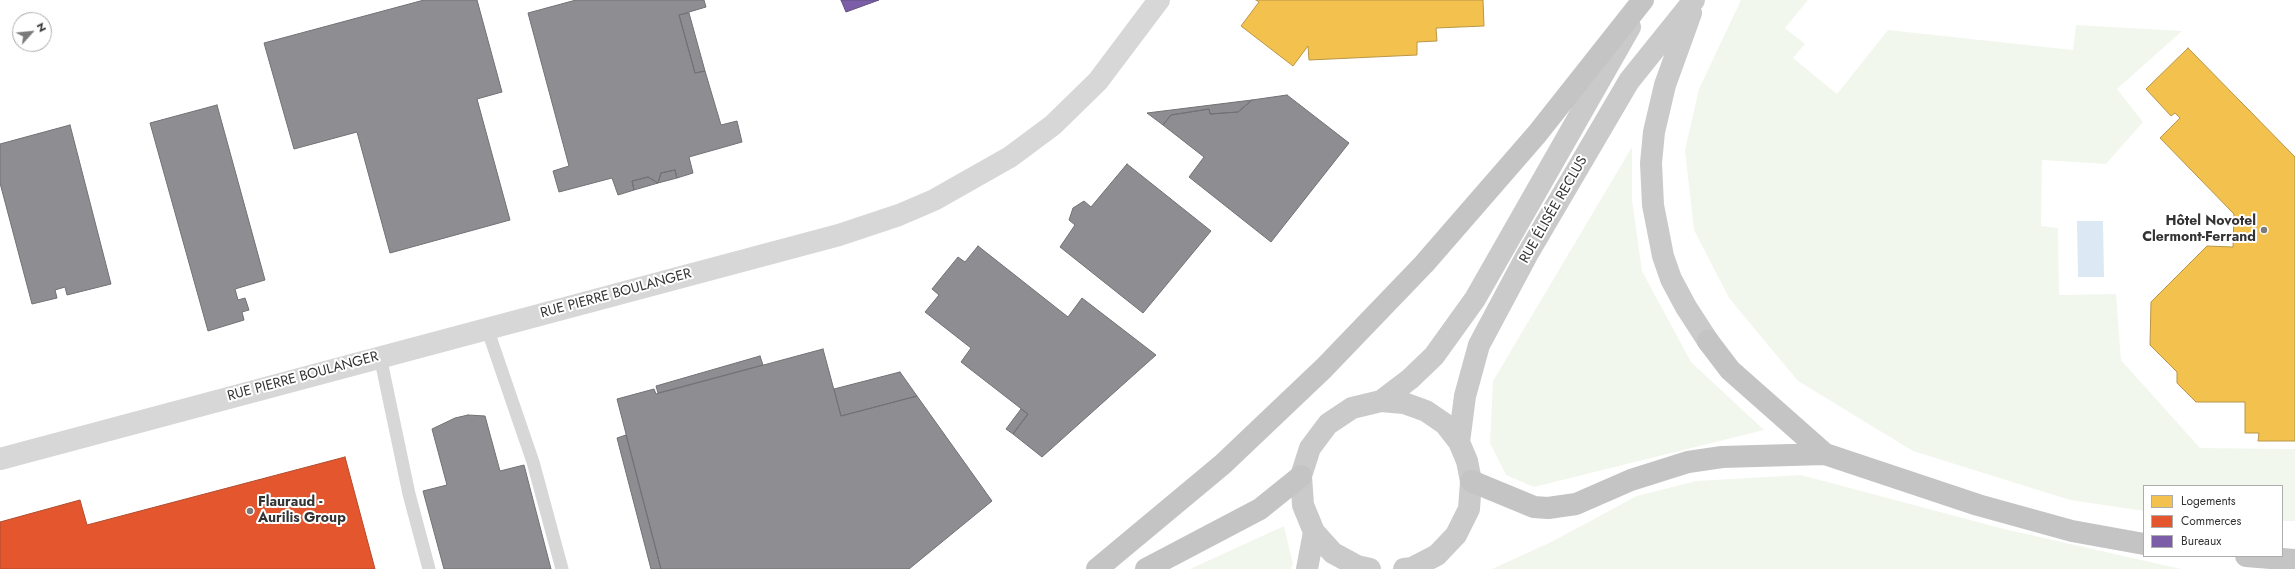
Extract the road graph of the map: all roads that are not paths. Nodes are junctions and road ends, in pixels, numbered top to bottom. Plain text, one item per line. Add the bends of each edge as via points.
1 (1159, 0) edge
2 (1644, 0) edge
3 (1695, 0) edge
4 (487, 328) junction
5 (1708, 341) joint
6 (380, 356) junction
7 (1381, 401) junction
8 (1459, 442) junction
9 (1825, 454) junction
10 (0, 459) edge
11 (1301, 476) junction
12 (1471, 481) junction
13 (1314, 532) junction
14 (2143, 544) edge
15 (2258, 557) edge
16 (2295, 560) edge
17 (429, 569) edge
18 (562, 569) edge
19 (1097, 569) edge
20 (1146, 569) edge
21 (1307, 569) edge
22 (1370, 569) edge
23 (1404, 569) edge

1 - 4 street, RUE PIERRE BOULANGER via 1098,81 1054,125 1010,157 934,200 840,234
2 - 7 main road, RUE ÉLISÉE RECLUS via 1475,299 1434,356
2 - 19 highway via 1537,134 1424,264 1336,356 1223,464
3 - 5 main road via 1665,85 1654,132 1653,205 1663,256 1672,279
3 - 8 main road, RUE ÉLISÉE RECLUS via 1629,81 1527,255 1482,338 1466,390
4 - 6 street, RUE PIERRE BOULANGER
4 - 18 lane via 533,462
5 - 9 highway via 1730,370
6 - 10 street, RUE PIERRE BOULANGER
6 - 17 lane via 409,494
7 - 8 main road via 1404,403 1426,411 1445,424
7 - 11 main road via 1352,408 1328,424 1310,448
8 - 12 main road via 1467,461
9 - 12 highway via 1722,456 1688,462 1631,480 1576,504 1548,508 1534,507
9 - 14 highway via 1978,505 2072,531
11 - 13 main road via 1303,506
11 - 20 highway via 1260,509
12 - 23 main road via 1469,509 1456,535 1437,555 1412,568
13 - 21 main road
13 - 22 main road via 1333,553 1357,566
15 - 16 highway

